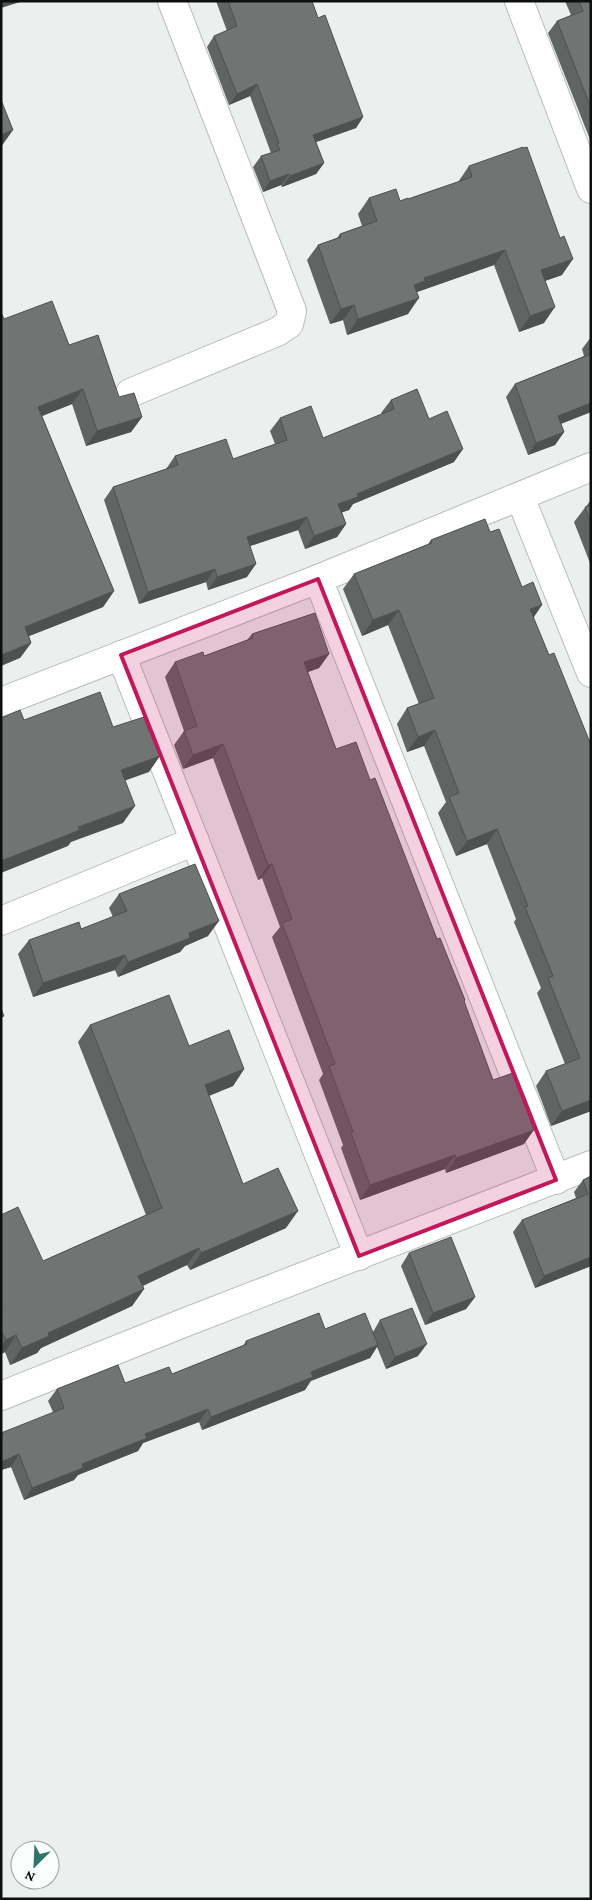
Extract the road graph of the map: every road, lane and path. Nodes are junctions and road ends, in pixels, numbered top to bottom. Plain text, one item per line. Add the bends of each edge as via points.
1 (172, 1) edge
2 (519, 1) edge
3 (591, 189) edge
4 (130, 393) edge
5 (591, 468) edge
6 (520, 497) junction
7 (318, 579) junction
8 (121, 655) junction
9 (591, 673) edge
10 (1, 702) edge
11 (195, 842) junction
12 (1, 921) edge
13 (591, 1165) edge
14 (556, 1180) junction
15 (359, 1256) junction
16 (1, 1396) edge

1 - 4 street via 292,311 289,324 277,332
2 - 3 street
5 - 6 street
6 - 7 street
6 - 9 street
7 - 8 street
7 - 14 street
8 - 10 street
8 - 11 street
11 - 12 street
11 - 15 street
13 - 14 street
14 - 15 street
15 - 16 street

